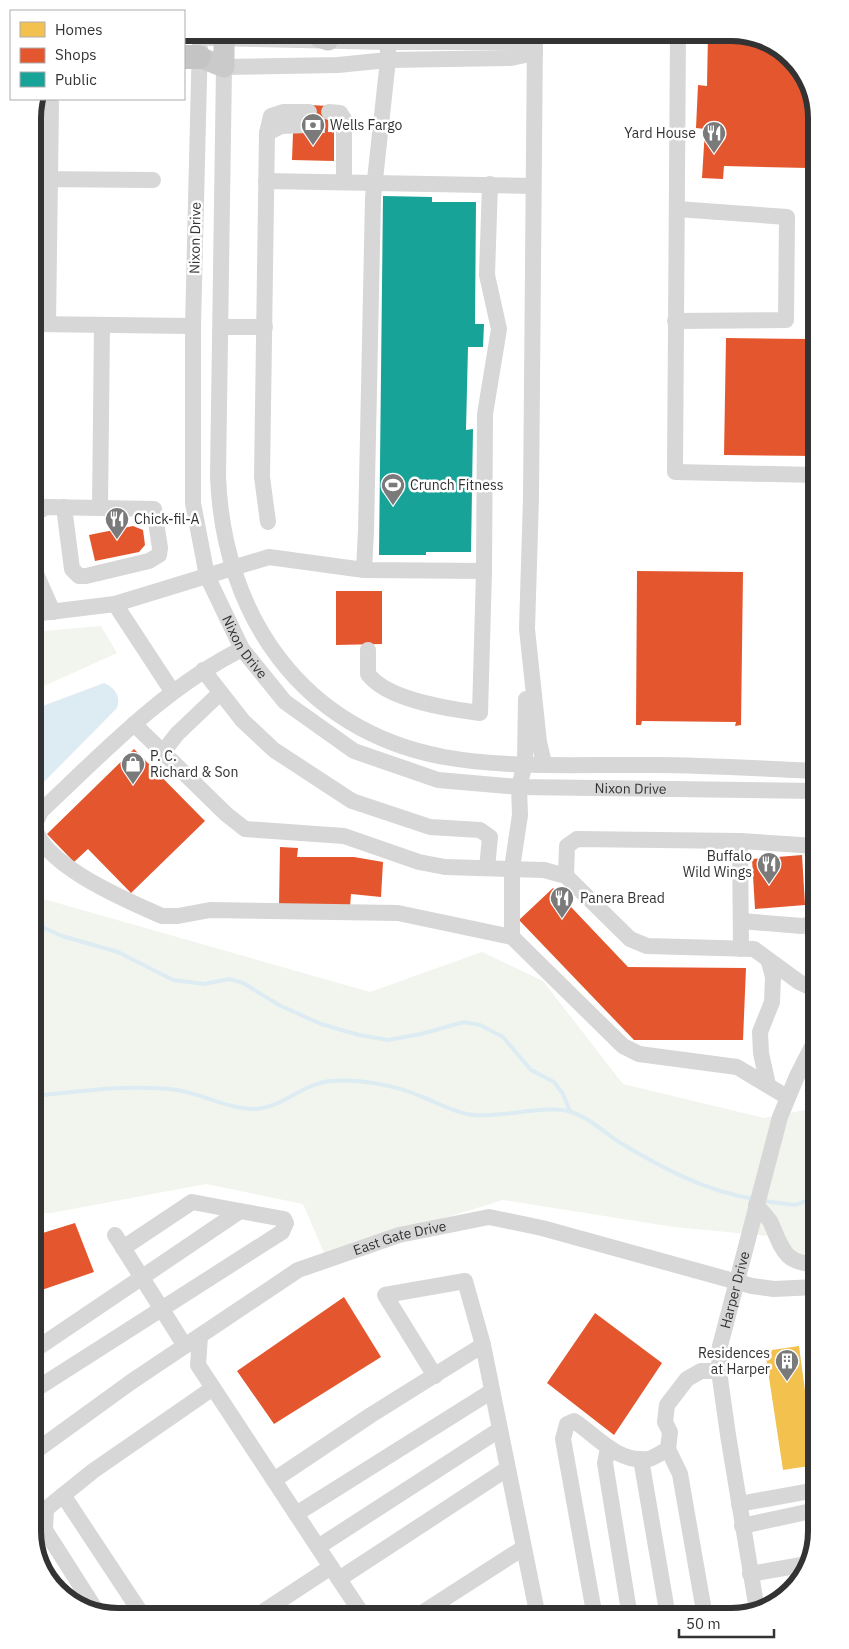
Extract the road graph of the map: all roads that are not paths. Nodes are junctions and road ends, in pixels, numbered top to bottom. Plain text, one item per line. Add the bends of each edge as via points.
1 (274, 41) edge
2 (388, 41) edge
3 (470, 41) edge
4 (535, 41) edge
5 (678, 41) edge
6 (207, 45) edge
7 (535, 53) junction
8 (388, 60) junction
9 (224, 67) junction
10 (51, 103) dead end
11 (309, 118) tunnel mouth
12 (329, 118) dead end
13 (41, 179) edge
14 (50, 179) junction
15 (153, 180) dead end
16 (266, 181) junction
17 (344, 181) junction
18 (374, 182) junction
19 (490, 184) junction
20 (534, 186) junction
21 (677, 210) junction
22 (41, 310) edge
23 (676, 321) junction
24 (41, 324) edge
25 (102, 324) junction
26 (194, 326) junction
27 (221, 327) junction
28 (265, 327) junction
29 (808, 475) edge
30 (64, 507) junction
31 (100, 508) junction
32 (41, 510) edge
33 (268, 522) dead end
34 (232, 569) junction
35 (364, 570) junction
36 (484, 571) junction
37 (207, 576) junction
38 (41, 586) edge
39 (115, 604) junction
40 (53, 612) junction
41 (41, 613) edge
42 (528, 642) junction
43 (242, 649) junction
44 (368, 650) dead end
45 (203, 670) junction
46 (172, 691) junction
47 (220, 693) junction
48 (134, 724) junction
49 (162, 752) junction
50 (525, 763) junction
51 (544, 763) junction
52 (808, 771) edge
53 (519, 787) junction
54 (788, 790) junction
55 (808, 790) edge
56 (808, 796) edge
57 (41, 811) edge
58 (740, 841) junction
59 (41, 842) edge
60 (808, 845) edge
61 (487, 868) junction
62 (512, 868) junction
63 (566, 876) junction
64 (741, 921) junction
65 (808, 925) edge
66 (512, 937) junction
67 (742, 949) junction
68 (769, 962) junction
69 (808, 986) edge
70 (808, 1056) edge
71 (768, 1085) junction
72 (788, 1097) junction
73 (756, 1205) junction
74 (240, 1210) junction
75 (808, 1264) edge
76 (142, 1277) junction
77 (736, 1282) junction
78 (808, 1287) edge
79 (162, 1309) junction
80 (200, 1336) junction
81 (41, 1345) edge
82 (185, 1346) junction
83 (483, 1346) junction
84 (719, 1371) junction
85 (435, 1376) junction
86 (41, 1385) edge
87 (213, 1388) junction
88 (492, 1391) junction
89 (499, 1430) junction
90 (41, 1446) edge
91 (608, 1448) junction
92 (668, 1448) junction
93 (641, 1459) junction
94 (507, 1469) junction
95 (274, 1480) junction
96 (808, 1491) edge
97 (63, 1495) junction
98 (739, 1504) junction
99 (808, 1508) edge
100 (296, 1514) junction
101 (742, 1526) junction
102 (318, 1547) junction
103 (523, 1548) junction
104 (800, 1565) edge
105 (335, 1573) junction
106 (750, 1574) junction
107 (91, 1603) edge
108 (755, 1603) edge
109 (138, 1608) edge
110 (270, 1608) edge
111 (358, 1608) edge
112 (430, 1608) edge
113 (536, 1608) edge
114 (593, 1608) edge
115 (629, 1608) edge
116 (666, 1608) edge
117 (703, 1608) edge

1 - 6 street
2 - 8 street
3 - 7 street via 511,42
4 - 7 street
5 - 21 street
6 - 9 main road
6 - 26 street, Nixon Drive
7 - 8 street via 511,58
7 - 20 street
8 - 9 street via 338,65
8 - 18 street
9 - 27 street, Nixon Drive
10 - 14 street
11 - 16 street via 283,112 271,116 267,134
12 - 17 street via 343,127
13 - 14 street
14 - 15 street
14 - 22 street
16 - 17 street
16 - 28 street
17 - 18 street
18 - 19 street
18 - 35 street
19 - 20 street
19 - 36 street via 487,275 499,329 485,414
20 - 42 street
21 - 23 street
21 - 23 street via 787,216 786,320
23 - 29 street via 675,472
24 - 25 street
25 - 26 street
25 - 31 street
26 - 37 street, Nixon Drive via 193,502
27 - 28 street
27 - 34 street, Nixon Drive via 219,505
28 - 33 street via 262,477
30 - 31 street
30 - 31 street via 72,568 76,574 83,576 133,566 157,557 160,548 154,508
30 - 32 street
34 - 35 street via 269,557
34 - 37 street
34 - 50 street, Nixon Drive via 262,636 297,679 338,713 363,728 416,750 472,760
35 - 36 street
36 - 44 street via 480,713 432,705 387,689 368,674
37 - 39 street
37 - 43 street, Nixon Drive
38 - 40 street
39 - 40 street
39 - 46 street
40 - 41 street
42 - 50 street
42 - 51 street
43 - 45 street
43 - 53 street, Nixon Drive via 285,702 354,751 438,780
45 - 46 street
45 - 47 street
46 - 48 street
47 - 49 street
47 - 61 street via 274,750 352,801 430,827 480,830 490,836
48 - 49 street
48 - 57 street
49 - 61 street via 226,814 245,828 344,836 419,862 444,867
50 - 51 street, Nixon Drive
50 - 53 street
51 - 52 street, Nixon Drive
53 - 54 street, Nixon Drive
53 - 62 street via 520,815
54 - 55 street, Nixon Drive
54 - 56 street
58 - 60 street
58 - 63 street via 577,839 567,846
58 - 64 street
59 - 66 street via 68,868 162,916 210,910 398,913
61 - 62 street
62 - 63 street via 544,870
62 - 66 street
63 - 67 street via 630,939 647,946
64 - 65 street
64 - 67 street
66 - 71 street via 623,1046 639,1054 737,1067
67 - 68 street via 754,949
68 - 69 street
68 - 71 street via 773,977 772,1002 760,1032
70 - 72 street, Harper Drive
71 - 72 street
72 - 73 street, Harper Drive
73 - 75 street via 771,1222 779,1245 790,1258
73 - 77 street, Harper Drive
74 - 76 street
74 - 76 street via 192,1202 119,1241
74 - 79 street via 284,1219 286,1223 282,1232
76 - 79 street
76 - 81 street
77 - 78 street, East Gate Drive via 774,1289
77 - 80 street, East Gate Drive via 542,1228 489,1218 399,1235 298,1270
77 - 84 street, Harper Drive via 723,1331
79 - 82 street
79 - 86 street
80 - 82 street, East Gate Drive
80 - 87 street via 198,1366
82 - 90 street, East Gate Drive
83 - 85 street
83 - 85 street via 464,1281 385,1295
83 - 88 street
84 - 92 street via 701,1371 687,1379 667,1405
84 - 98 street, Harper Drive
85 - 95 street
87 - 95 street
87 - 97 street
88 - 89 street
88 - 100 street
89 - 94 street
89 - 102 street
91 - 93 street via 630,1458
91 - 114 street via 574,1421 567,1424 563,1439
91 - 115 street via 605,1463
92 - 93 street via 649,1459
92 - 117 street via 680,1474
93 - 116 street
94 - 103 street
94 - 105 street
95 - 100 street
96 - 98 street
97 - 107 street via 46,1509 45,1530
97 - 109 street
98 - 101 street, Harper Drive
99 - 101 street
100 - 102 street
101 - 106 street, Harper Drive
102 - 105 street
103 - 112 street
103 - 113 street
104 - 106 street
105 - 110 street
105 - 111 street
106 - 108 street, Harper Drive

